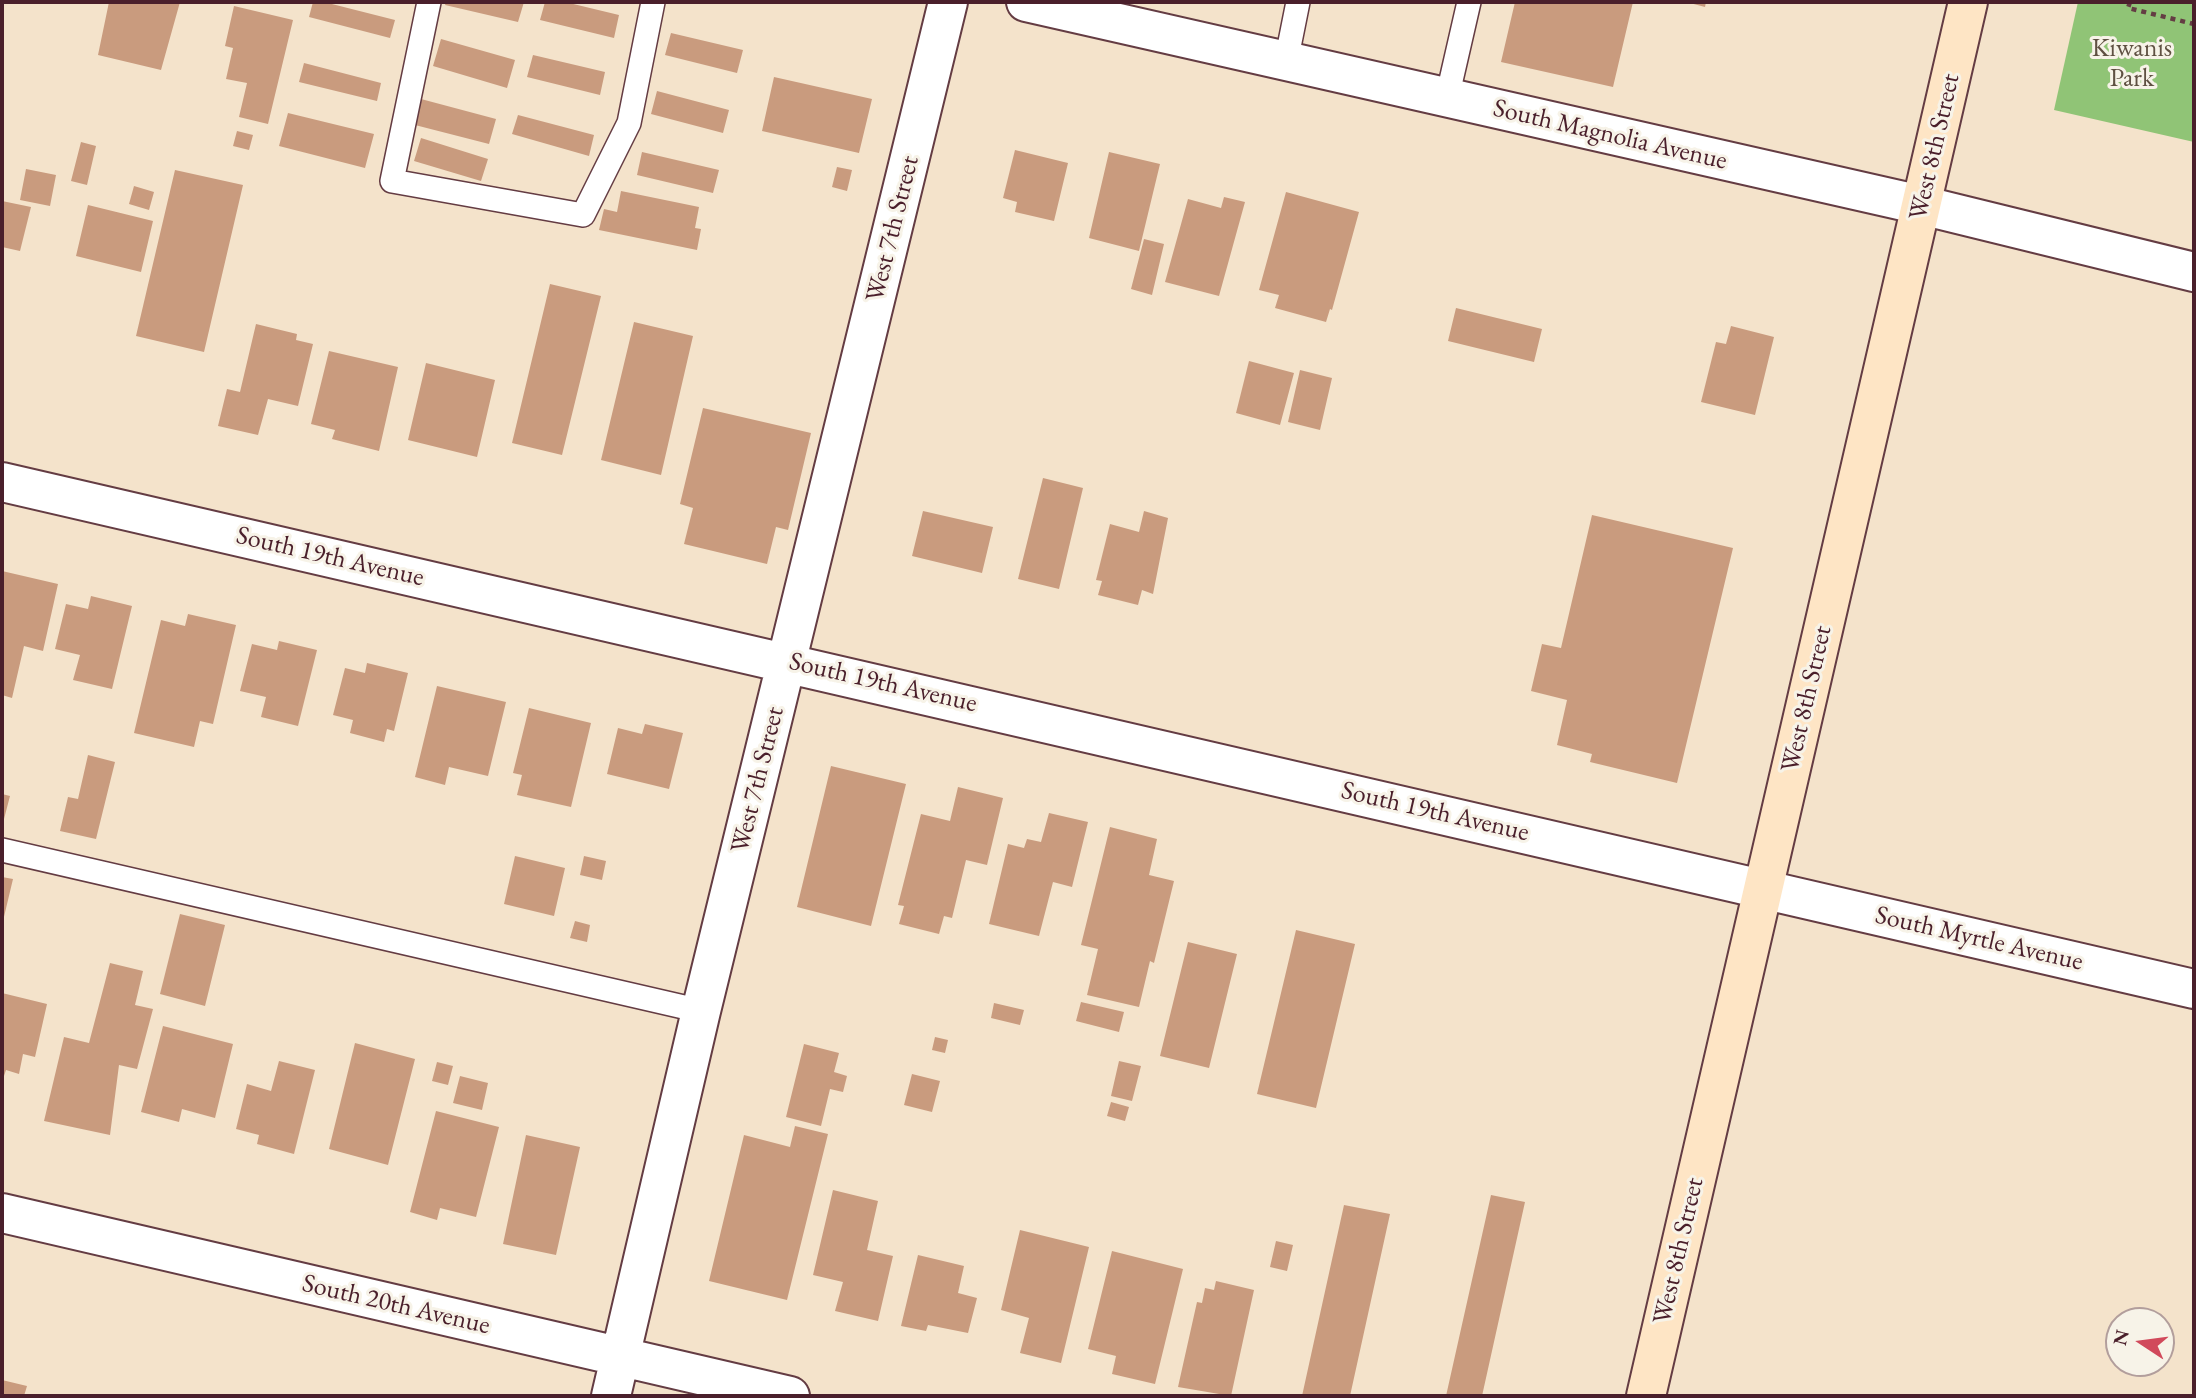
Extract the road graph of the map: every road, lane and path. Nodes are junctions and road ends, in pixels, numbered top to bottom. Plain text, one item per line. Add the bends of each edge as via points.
1 (429, 2) edge
2 (653, 2) edge
3 (948, 2) edge
4 (1026, 2) edge
5 (1298, 2) edge
6 (1469, 2) edge
7 (1968, 2) edge
8 (2130, 2) edge
9 (2194, 23) edge
10 (1286, 62) junction
11 (1447, 98) junction
12 (1921, 205) junction
13 (2194, 272) edge
14 (2, 482) edge
15 (788, 661) junction
16 (2, 850) edge
17 (1763, 889) junction
18 (2194, 989) edge
19 (701, 1011) junction
20 (2, 1213) edge
21 (621, 1357) junction
22 (611, 1396) edge
23 (790, 1396) edge
24 (1646, 1396) edge

1 - 2 lane via 392,181 583,215 629,123
3 - 15 street, West 7th Street
4 - 10 street, South Magnolia Avenue
5 - 10 lane
6 - 11 lane
7 - 12 main road, West 8th Street
8 - 9 path via 2128,8
10 - 11 street, South Magnolia Avenue
11 - 12 street, South Magnolia Avenue
12 - 13 street, South Magnolia Avenue
12 - 17 main road, West 8th Street
14 - 15 street, South 19th Avenue
15 - 17 street, South 19th Avenue
15 - 19 street, West 7th Street
16 - 19 lane
17 - 18 street, South Myrtle Avenue
17 - 24 main road, West 8th Street
19 - 21 street, West 7th Street
20 - 21 street, South 20th Avenue
21 - 22 street, West 7th Street
21 - 23 street, South 20th Avenue

